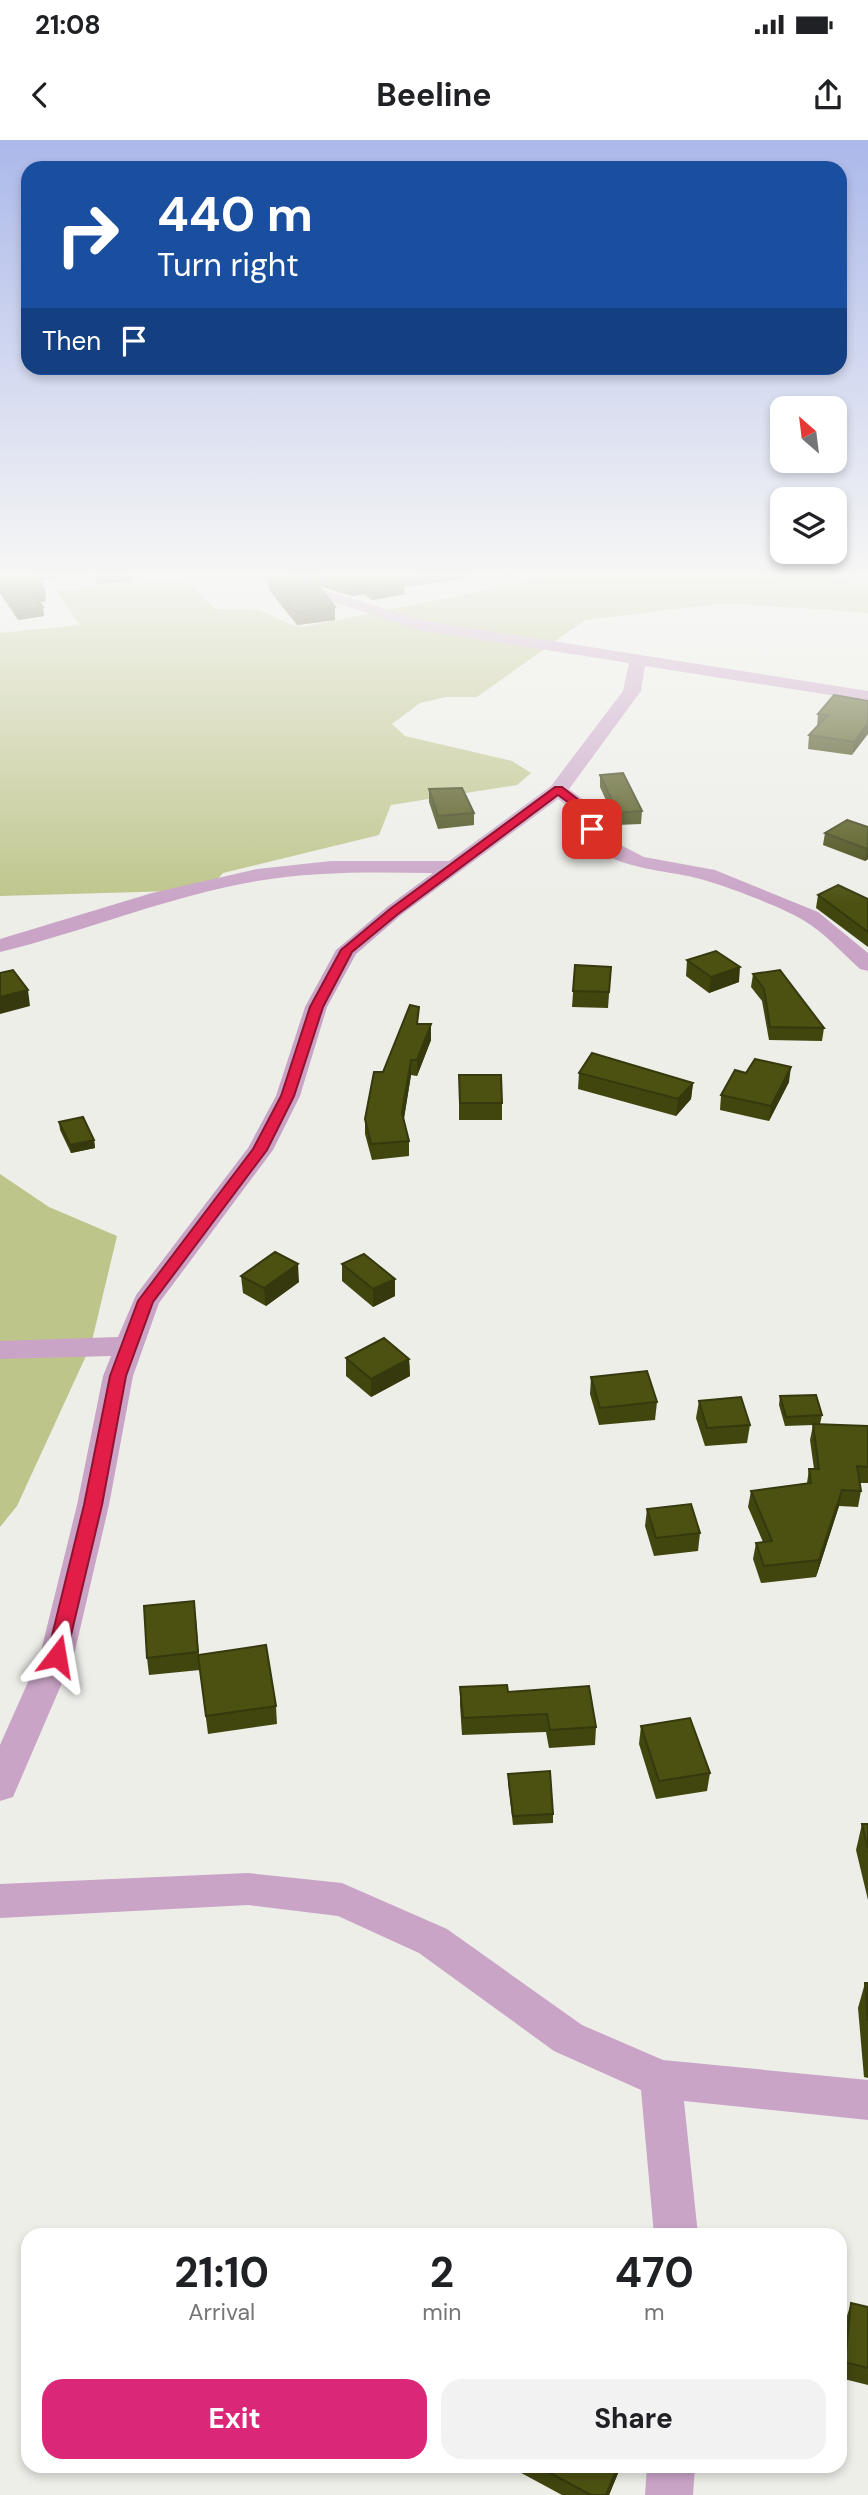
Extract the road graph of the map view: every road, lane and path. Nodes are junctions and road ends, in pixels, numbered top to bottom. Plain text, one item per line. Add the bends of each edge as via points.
1 (634, 683) edge
2 (784, 683) edge
3 (868, 696) edge
4 (558, 790) junction
5 (454, 867) junction
6 (0, 946) edge
7 (868, 964) edge
8 (129, 1346) junction
9 (0, 1350) edge
10 (0, 1786) edge
11 (0, 1901) edge
12 (660, 2078) junction
13 (868, 2101) edge
14 (675, 2228) edge
15 (671, 2473) edge
16 (669, 2495) edge

1 - 4 street
2 - 3 street
4 - 5 street
4 - 7 street via 592,815 592,829 599,842 639,862 708,874 811,916
5 - 6 street via 352,866 259,875 188,890
5 - 8 street via 347,950 316,1007 288,1096 260,1150 146,1301
8 - 9 street
8 - 10 street via 118,1376 57,1656
11 - 12 street via 248,1888 342,1900 433,1941 568,2038
12 - 13 street
12 - 14 street
15 - 16 street

